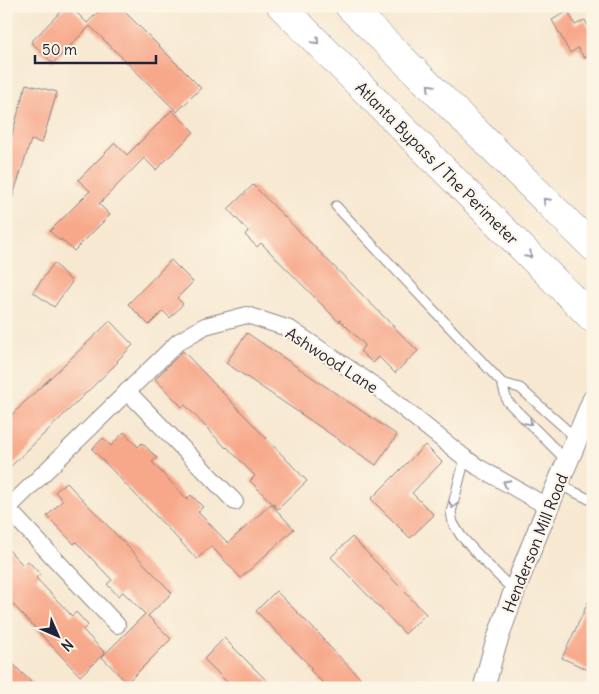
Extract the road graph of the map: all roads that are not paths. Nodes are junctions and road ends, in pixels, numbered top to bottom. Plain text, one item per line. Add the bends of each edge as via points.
1 (282, 6) edge
2 (349, 6) edge
3 (336, 206) dead end
4 (593, 247) edge
5 (593, 319) edge
6 (502, 383) junction
7 (128, 391) junction
8 (593, 400) edge
9 (577, 439) junction
10 (466, 458) junction
11 (567, 461) junction
12 (558, 484) junction
13 (593, 500) edge
14 (235, 502) dead end
15 (548, 507) junction
16 (7, 509) edge
17 (514, 591) junction
18 (117, 625) dead end
19 (484, 688) edge

1 -> 5 highway, Atlanta Bypass / The Perimeter
4 -> 2 highway
3 - 6 lane
6 - 9 lane via 520,388
6 -> 11 lane via 507,400
7 - 10 street, Ashwood Lane via 178,342 205,326 247,316 290,329 378,388
7 - 14 street
7 - 16 street, Ashwood Lane
8 - 9 street, Henderson Mill Road
9 - 11 street, Henderson Mill Road
15 -> 10 street, Ashwood Lane
10 -> 17 lane via 451,512 453,523 477,554
11 - 12 street, Henderson Mill Road
12 - 13 lane
12 - 15 street, Henderson Mill Road
15 - 17 street, Henderson Mill Road
16 - 18 street
17 - 19 street, Henderson Mill Road

